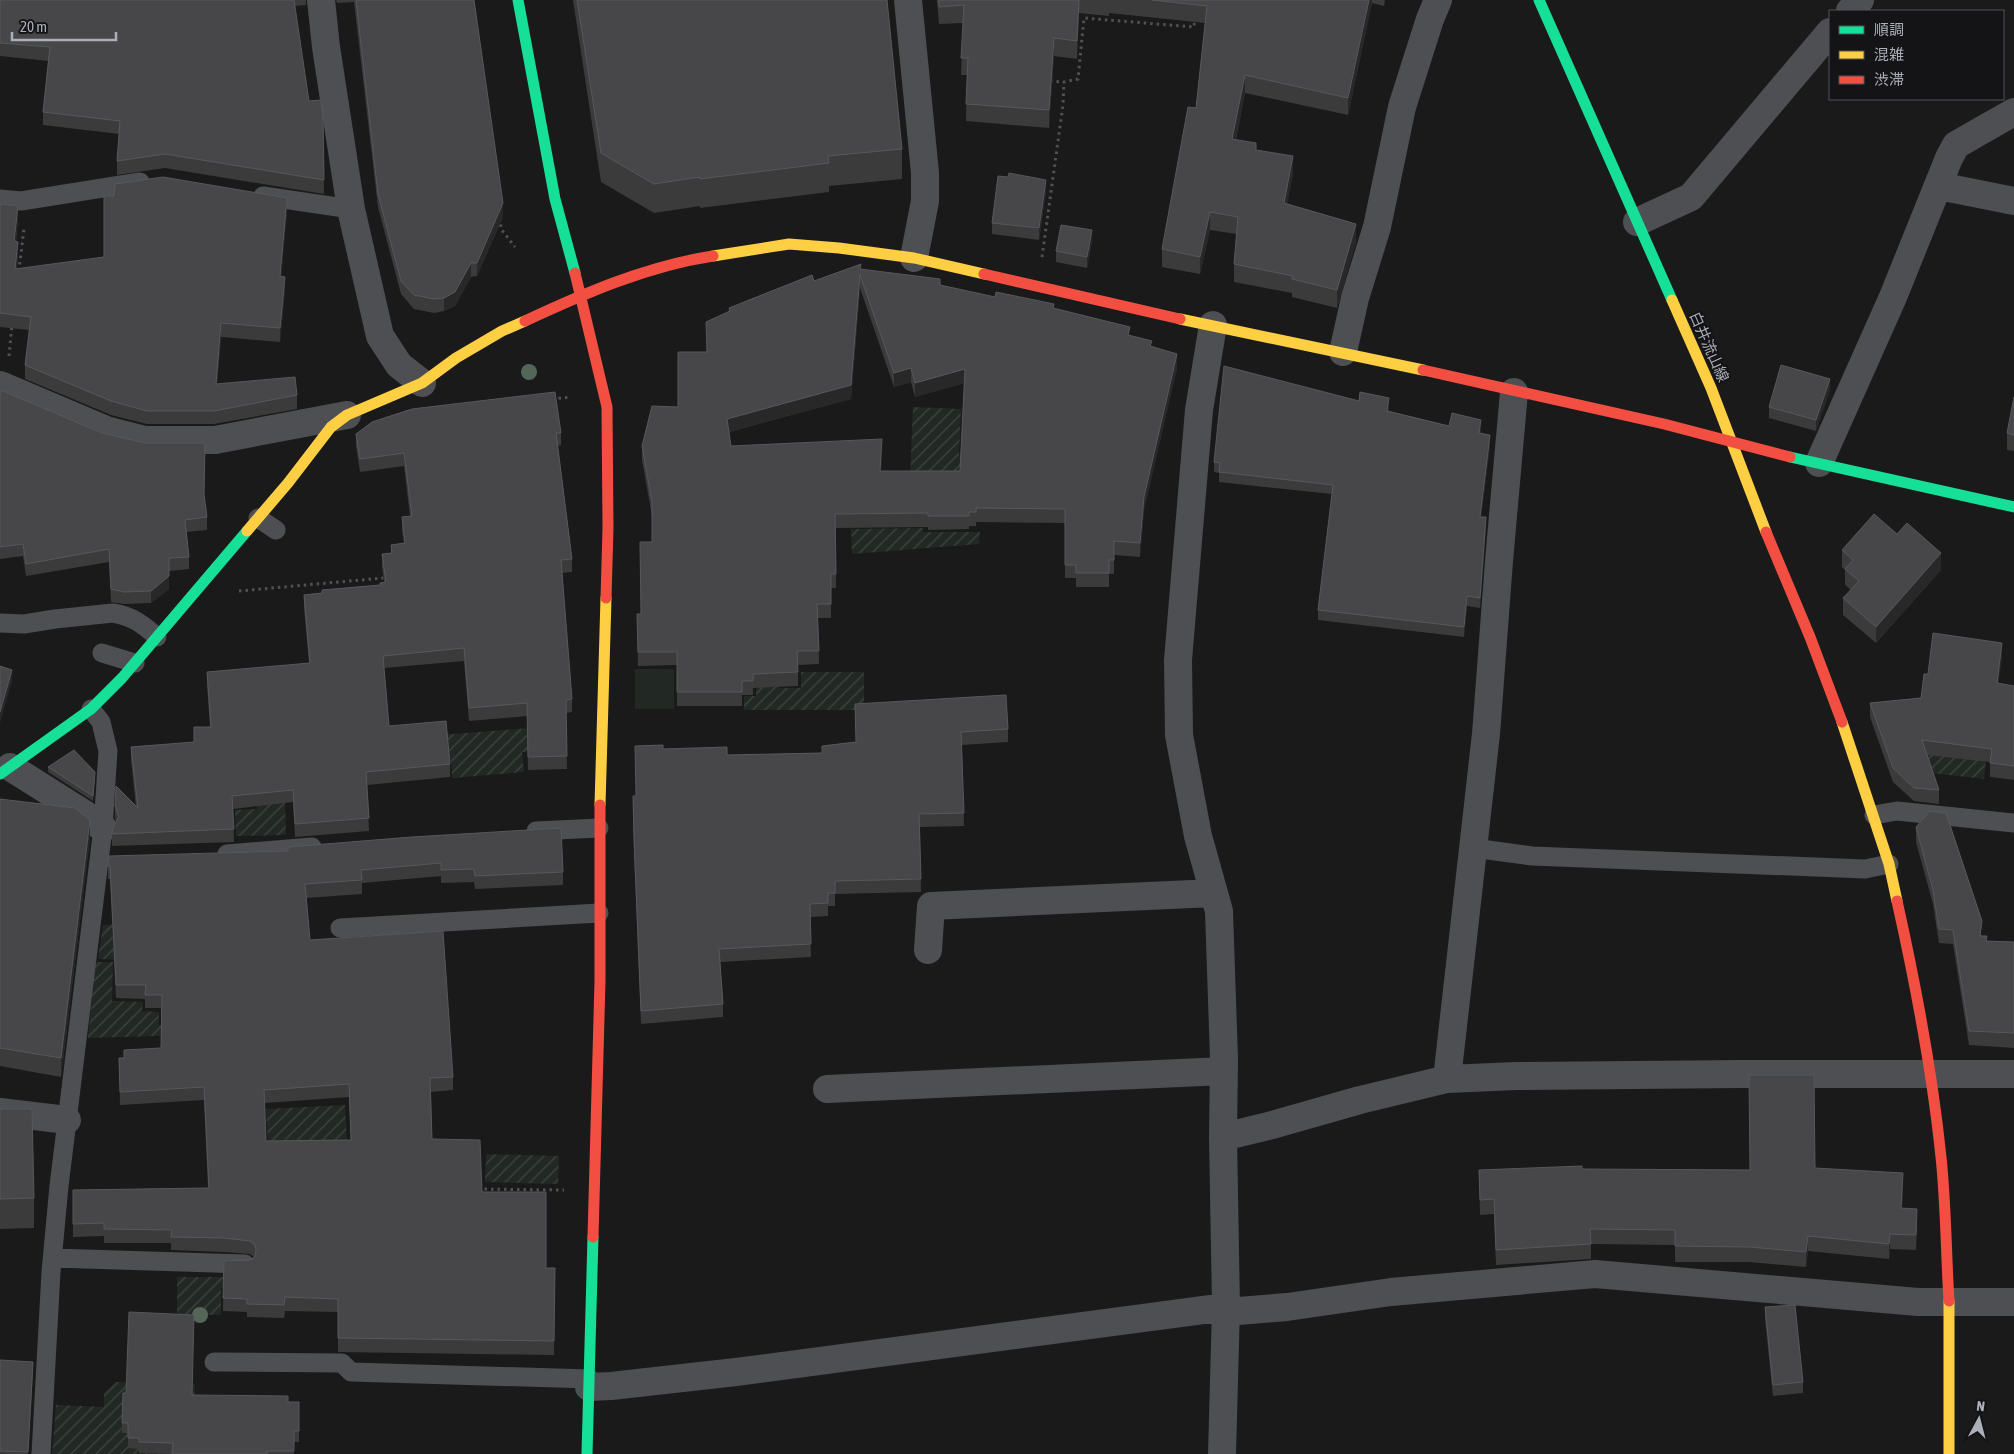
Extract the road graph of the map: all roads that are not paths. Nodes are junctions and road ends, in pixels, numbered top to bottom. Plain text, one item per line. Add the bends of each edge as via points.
1 (321, 0) edge
2 (518, 0) edge
3 (908, 0) edge
4 (1438, 0) edge
5 (1539, 0) edge
6 (1860, 0) edge
7 (1851, 10) edge
8 (1829, 33) edge
9 (2014, 112) edge
10 (154, 180) edge
11 (1939, 186) junction
12 (241, 192) edge
13 (0, 198) edge
14 (2014, 201) edge
15 (351, 209) junction
16 (1637, 222) junction
17 (914, 258) junction
18 (581, 295) junction
19 (1213, 325) junction
20 (1343, 352) junction
21 (422, 383) junction
22 (1, 385) edge
23 (1514, 392) junction
24 (347, 415) junction
25 (1731, 443) junction
26 (1819, 463) junction
27 (2014, 507) edge
28 (258, 518) junction
29 (276, 530) dead end
30 (0, 622) edge
31 (157, 637) junction
32 (102, 653) dead end
33 (135, 663) junction
34 (91, 709) junction
35 (5, 771) edge
36 (1874, 816) junction
37 (2014, 823) edge
38 (103, 828) junction
39 (599, 828) junction
40 (518, 832) edge
41 (333, 845) edge
42 (1473, 848) junction
43 (207, 855) edge
44 (98, 858) junction
45 (118, 858) edge
46 (1888, 864) junction
47 (1214, 893) junction
48 (599, 912) junction
49 (340, 928) dead end
50 (928, 950) dead end
51 (1224, 1071) junction
52 (1931, 1074) junction
53 (2014, 1074) edge
54 (1447, 1079) junction
55 (827, 1089) dead end
56 (0, 1112) edge
57 (67, 1120) junction
58 (1223, 1137) junction
59 (53, 1258) junction
60 (245, 1264) edge
61 (1949, 1302) junction
62 (2014, 1302) edge
63 (1226, 1310) junction
64 (214, 1362) dead end
65 (589, 1383) junction
66 (41, 1454) edge
67 (587, 1454) edge
68 (1222, 1454) edge
69 (1949, 1454) edge

1 - 15 street
2 - 18 street via 555,199
3 - 17 street via 925,173 925,201
4 - 20 street via 1402,107 1376,228
5 - 16 street, 白井流山線
6 - 7 street
8 - 16 street via 1690,197
9 - 11 street via 1956,145
10 - 13 lane via 21,201
11 - 14 street
11 - 26 street
12 - 15 lane
15 - 21 street via 380,336 399,365
16 - 25 street, 白井流山線 via 1711,388
17 - 18 street via 789,244 681,261
17 - 19 street
18 - 21 street via 502,331
18 - 39 street via 607,408 608,528
19 - 20 street
19 - 47 street via 1199,410 1178,660 1179,735 1198,836
20 - 23 street
21 - 24 street
22 - 24 street via 98,427 145,440 215,440
23 - 25 street via 1664,424
23 - 42 street via 1486,734
24 - 28 street via 318,442
25 - 26 street
25 - 36 street, 白井流山線 via 1810,637
26 - 27 street
28 - 29 lane
28 - 31 street
30 - 31 lane via 24,624 114,613 141,622
31 - 33 street
32 - 33 lane
33 - 34 street
34 - 35 street
34 - 38 lane via 102,722 108,751
35 - 38 street via 83,813
36 - 37 lane via 1897,811
36 - 46 street, 白井流山線
38 - 44 lane
39 - 40 lane
39 - 48 street
41 - 43 lane
42 - 46 lane via 1532,856 1865,868
42 - 54 street
44 - 45 lane
44 - 57 lane
46 - 52 street, 白井流山線 via 1917,989
47 - 50 street via 931,906
47 - 51 street via 1219,911
48 - 49 lane
48 - 65 street
51 - 55 street
51 - 58 street
52 - 53 street
52 - 54 street
52 - 61 street, 白井流山線 via 1941,1159
54 - 58 street
56 - 57 street
57 - 59 lane
58 - 63 street
59 - 60 lane
59 - 66 lane
61 - 62 street
61 - 63 street via 1595,1274 1391,1292 1287,1307
61 - 69 street, 白井流山線
63 - 65 street via 736,1372 612,1386
63 - 68 street
64 - 65 lane via 342,1363 351,1372
65 - 67 street

